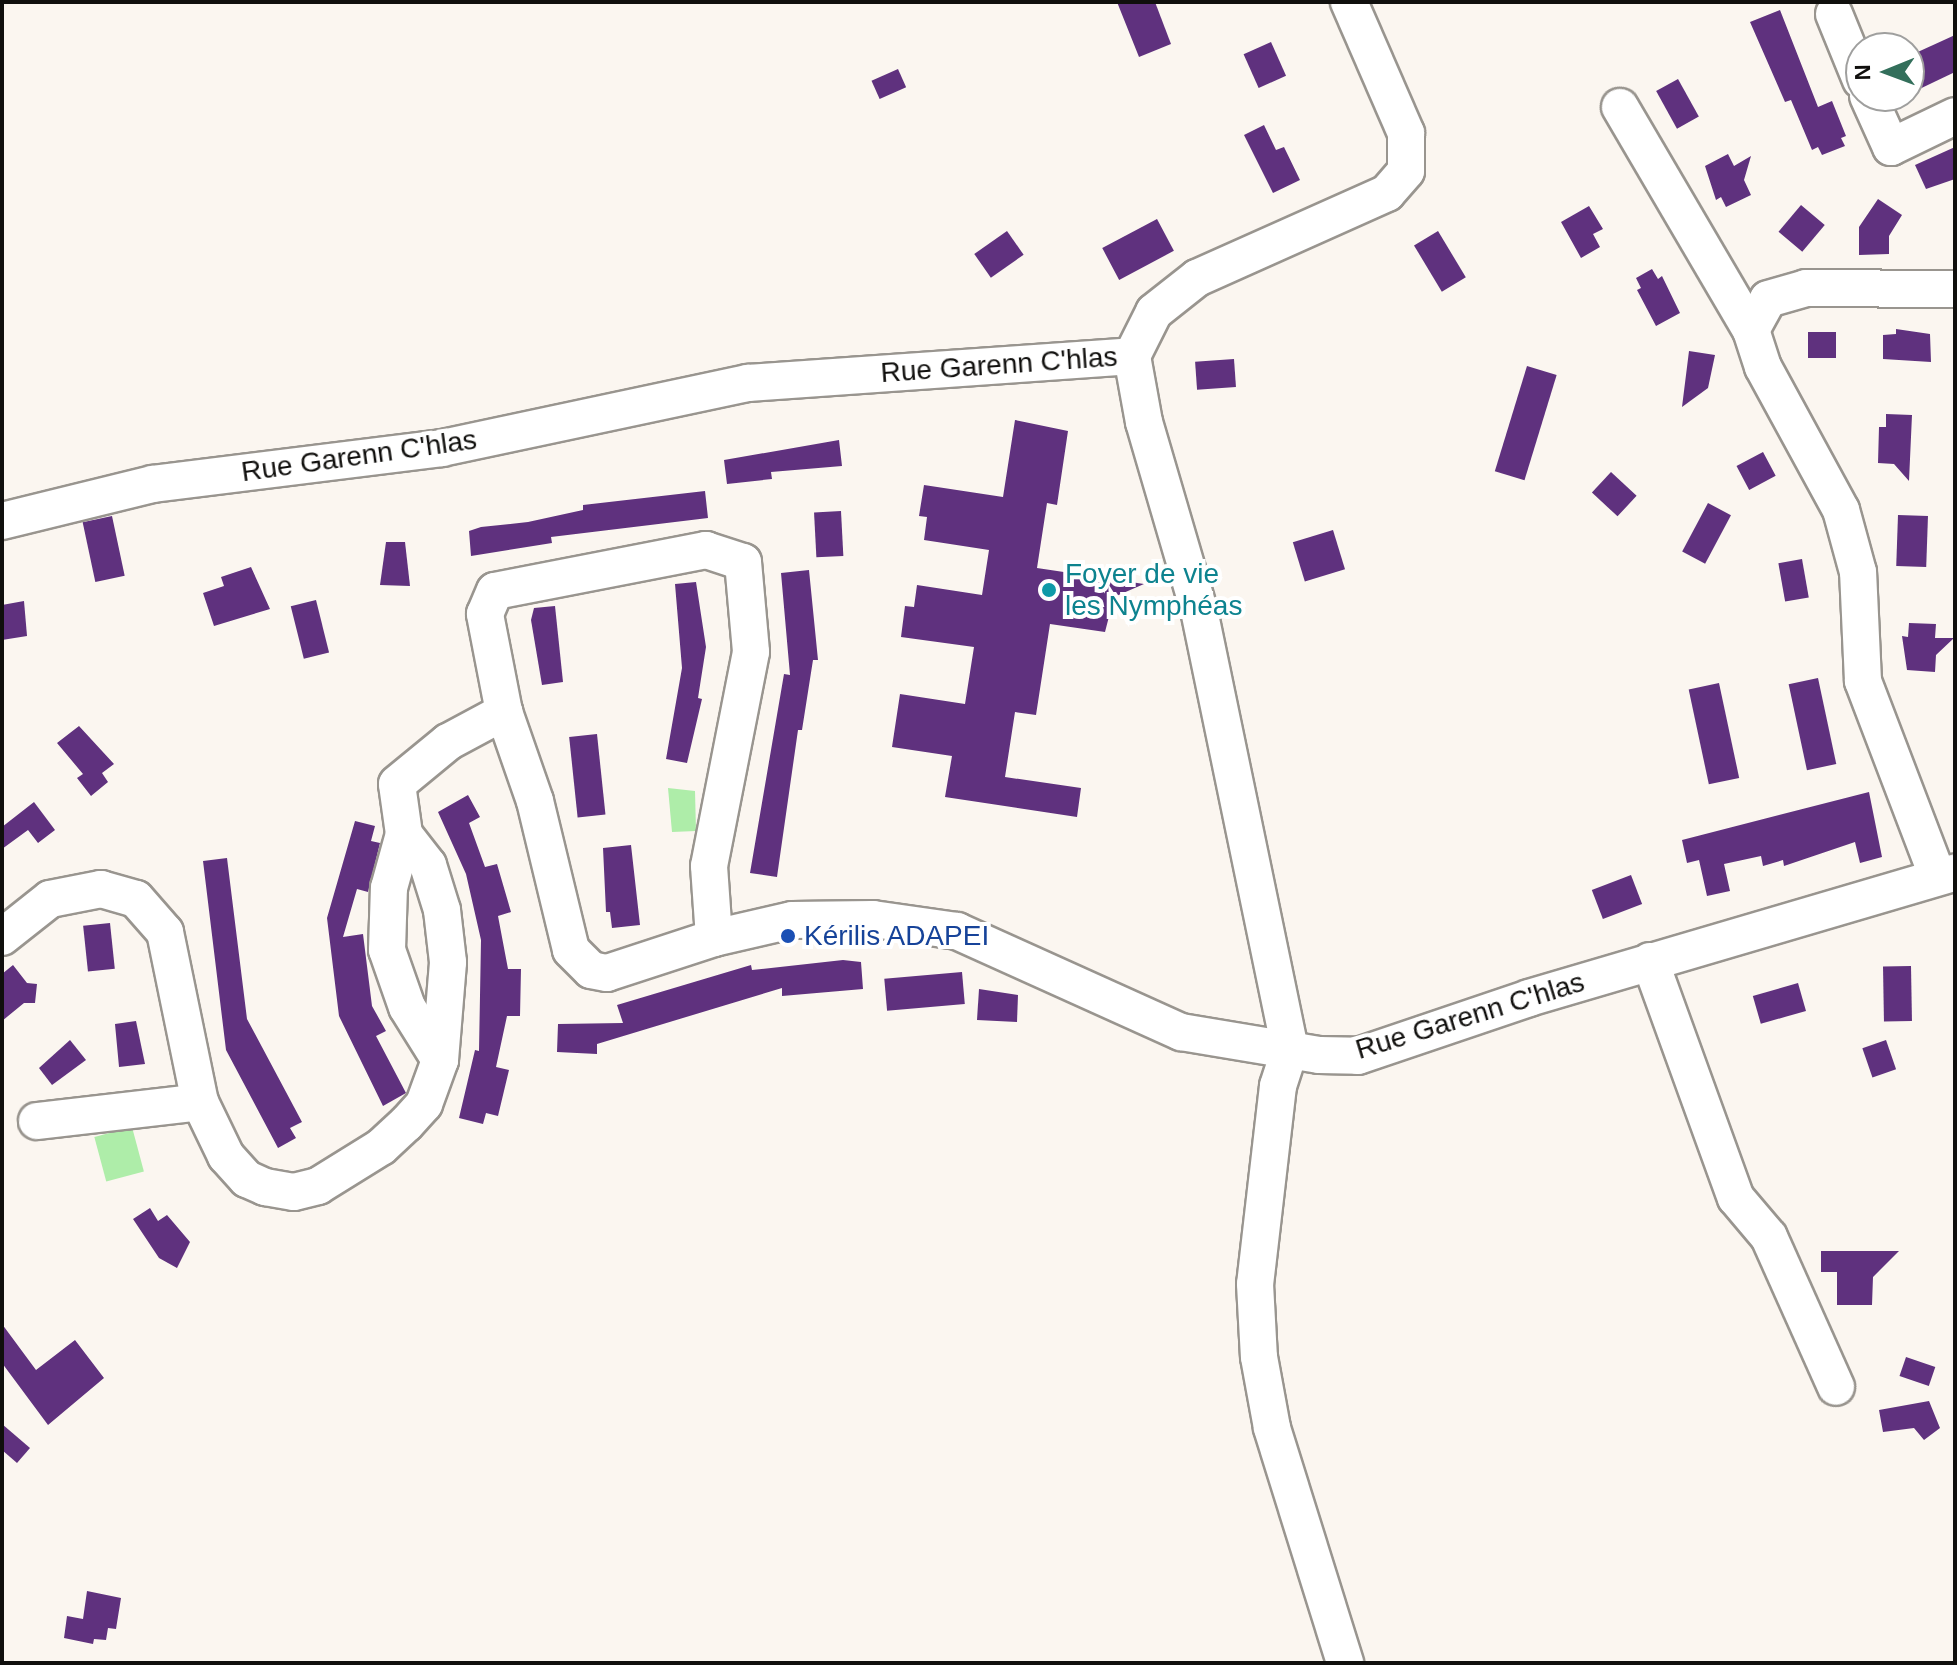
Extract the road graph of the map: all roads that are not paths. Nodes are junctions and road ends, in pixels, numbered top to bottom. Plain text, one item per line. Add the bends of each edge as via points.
1 (1349, 2) edge
2 (1834, 14) dead end
3 (1845, 41) edge
4 (1620, 107) dead end
5 (1875, 112) edge
6 (1955, 116) edge
7 (1955, 289) edge
8 (1751, 330) junction
9 (1132, 356) junction
10 (2, 521) edge
11 (504, 712) junction
12 (404, 834) junction
13 (1946, 874) edge
14 (2, 937) edge
15 (714, 938) junction
16 (1650, 961) junction
17 (1275, 972) junction
18 (1243, 1039) junction
19 (1290, 1049) junction
20 (440, 1060) junction
21 (200, 1102) junction
22 (37, 1121) dead end
23 (1836, 1387) dead end
24 (1345, 1663) edge

1 - 9 street via 1406,133 1406,171 1387,193 1197,278 1154,312
2 - 3 street
4 - 8 street
5 - 6 street via 1891,147
7 - 8 street via 1806,288 1768,299
8 - 13 street via 1763,367 1841,510 1858,572 1863,681
9 - 10 street, Rue Garenn C'hlas via 748,383 442,448 153,484
9 - 17 street, Rue Garenn C'hlas via 1144,422 1199,610
11 - 12 street via 448,742 397,784
11 - 15 street via 535,801 571,950 591,970 607,973
11 - 15 street via 485,614 495,591 706,550 743,562 751,652 709,866
12 - 20 street via 428,865 442,910 448,962
12 - 20 street via 389,888 387,950 407,1007
13 - 16 street, Rue Garenn C'hlas
14 - 21 street via 50,899 101,889 136,899 165,932
15 - 18 street via 792,920 873,919 957,931 1181,1032
16 - 19 street, Rue Garenn C'hlas via 1358,1056
16 - 23 street via 1736,1198 1769,1237
17 - 18 street
17 - 19 street, Rue Garenn C'hlas
18 - 19 street
19 - 24 street via 1278,1086 1255,1284 1259,1357 1272,1428
20 - 21 street via 424,1104 381,1147 318,1186 294,1192 247,1179 226,1156
21 - 22 street

